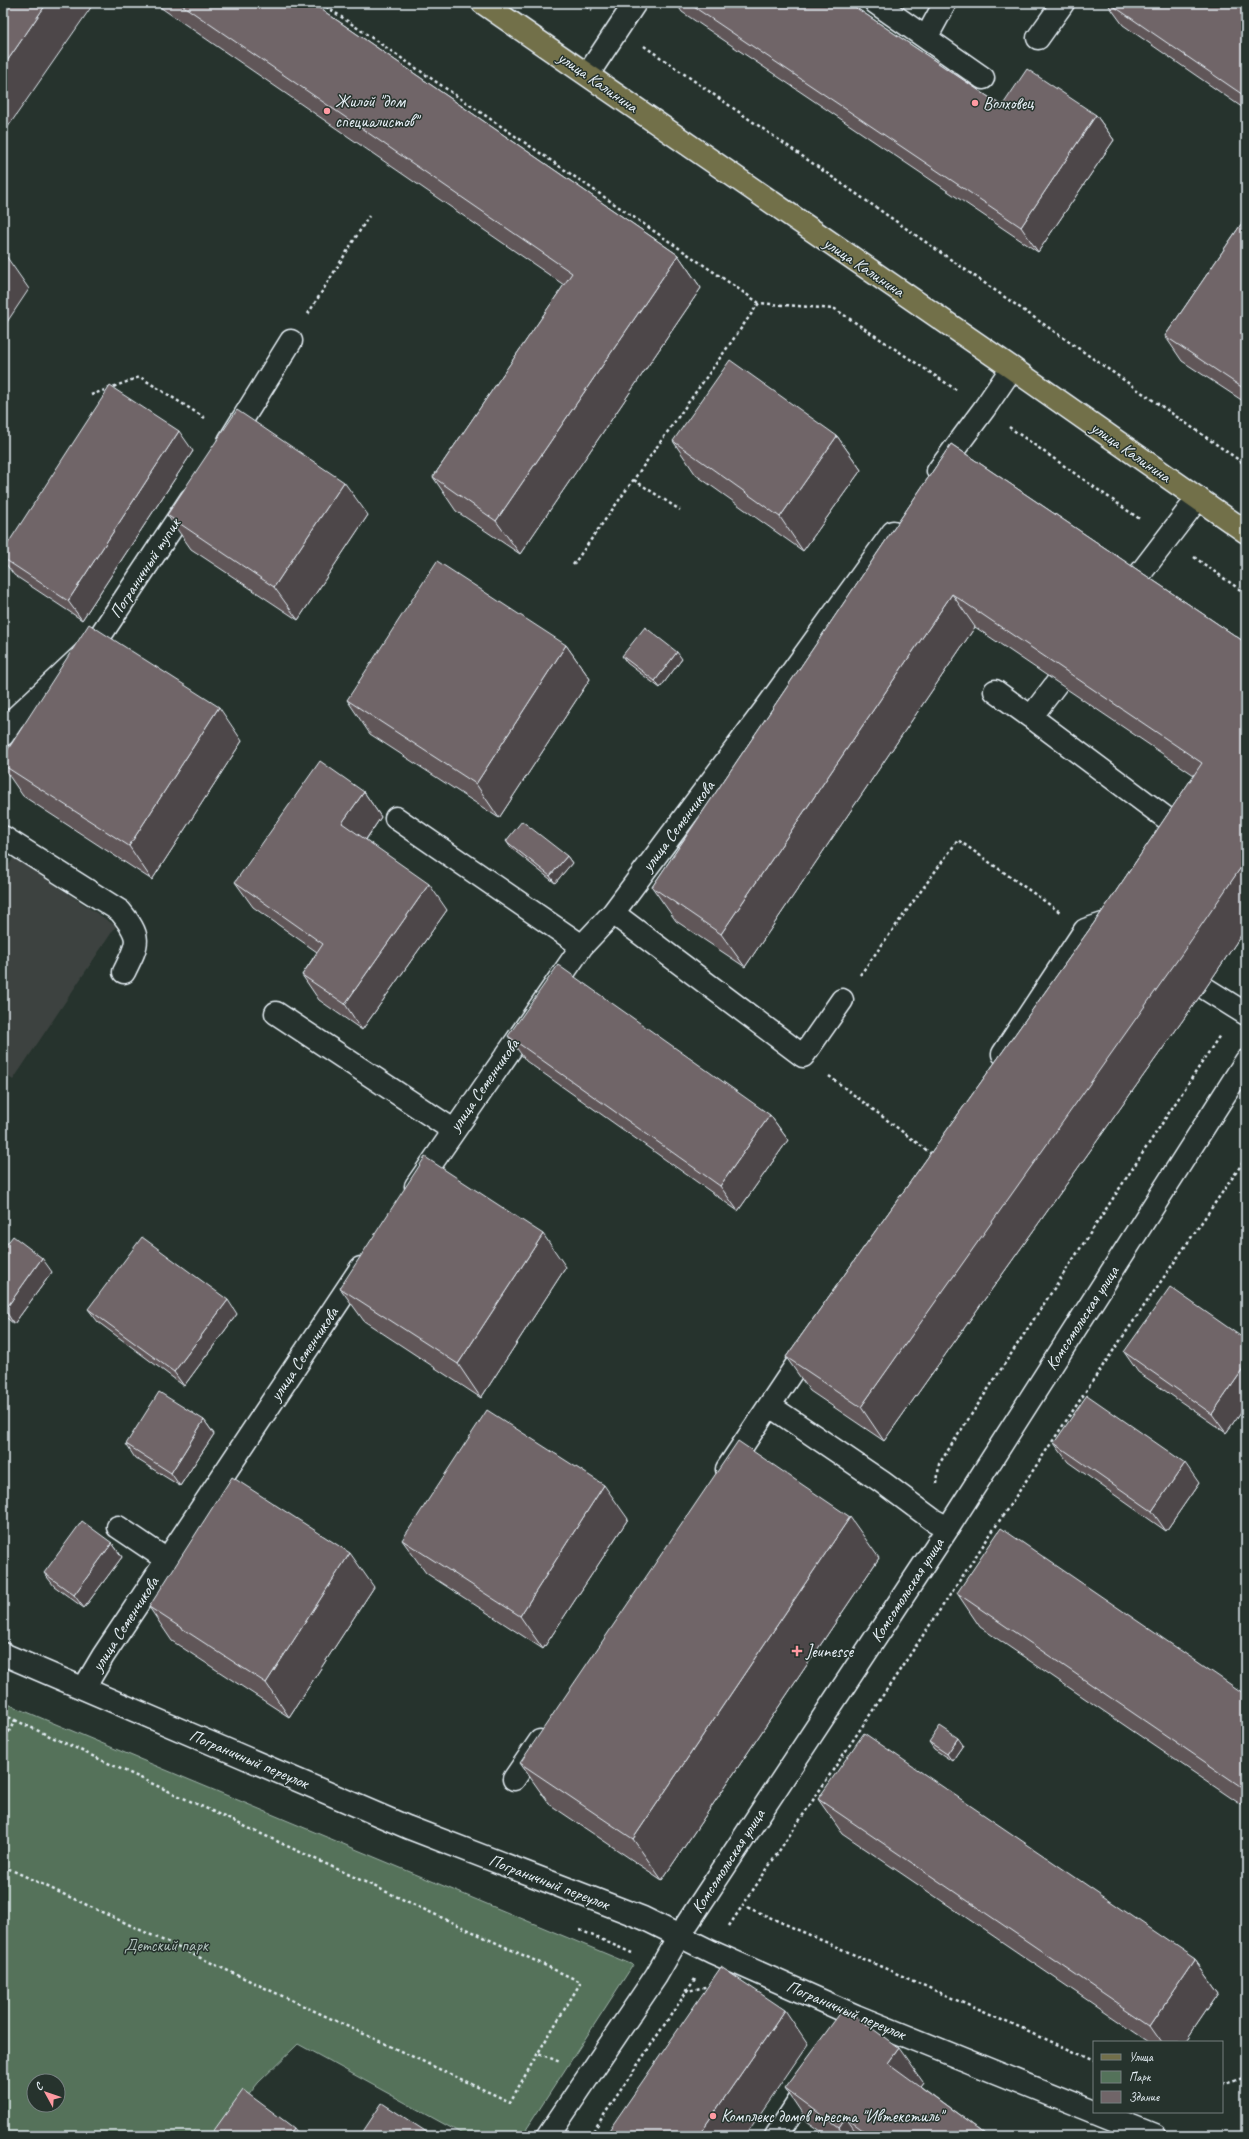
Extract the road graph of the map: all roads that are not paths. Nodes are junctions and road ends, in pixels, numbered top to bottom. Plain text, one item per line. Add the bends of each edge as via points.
1 (483, 3) edge
2 (876, 3) edge
3 (945, 3) edge
4 (1063, 3) edge
5 (634, 4) edge
6 (926, 38) junction
7 (1038, 38) dead end
8 (588, 74) junction
9 (983, 78) dead end
10 (291, 341) road end
11 (1012, 368) junction
12 (220, 456) edge
13 (202, 482) edge
14 (927, 485) edge
15 (1198, 498) junction
16 (904, 517) edge
17 (1246, 532) edge
18 (1111, 612) edge
19 (1087, 643) edge
20 (995, 691) dead end
21 (1031, 717) junction
22 (3, 735) edge
23 (396, 818) dead end
24 (1170, 821) edge
25 (3, 837) edge
26 (613, 913) junction
27 (1136, 944) edge
28 (582, 946) junction
29 (1161, 960) edge
30 (124, 972) dead end
31 (842, 1000) road end
32 (276, 1013) dead end
33 (1246, 1014) edge
34 (1246, 1061) edge
35 (992, 1070) edge
36 (453, 1130) junction
37 (404, 1203) edge
38 (374, 1249) edge
39 (821, 1328) edge
40 (770, 1406) junction
41 (716, 1484) edge
42 (118, 1527) dead end
43 (948, 1528) junction
44 (167, 1560) junction
45 (3, 1654) edge
46 (84, 1688) junction
47 (550, 1726) edge
48 (514, 1779) dead end
49 (679, 1936) junction
50 (823, 2066) edge
51 (1093, 2111) edge
52 (1098, 2113) edge
53 (548, 2136) edge
54 (776, 2136) edge
55 (1155, 2136) edge

1 - 8 main road, улица Калинина
2 - 6 street
3 - 6 street
4 - 7 street
5 - 8 street
6 - 9 street
8 - 11 main road, улица Калинина
10 - 12 street
11 - 14 street
11 - 15 main road, улица Калинина
13 - 22 street, Пограничный тупик via 96,642 13,720
15 - 17 main road, улица Калинина
15 - 18 street
16 - 26 street, улица Семенчикова
19 - 21 street
20 - 21 street
21 - 24 street
23 - 28 street
25 - 30 street via 120,911 134,927 137,945
26 - 28 street, улица Семенчикова
26 - 31 street via 803,1056
27 - 35 street via 1103,924 1085,930
28 - 36 street, улица Семенчикова
29 - 33 street
32 - 36 street
34 - 43 street, Комсомольская улица
36 - 37 street, улица Семенчикова
38 - 44 street, улица Семенчикова
39 - 40 street
40 - 41 street
40 - 43 street
42 - 44 street
43 - 49 street, Комсомольская улица
44 - 46 street, улица Семенчикова
45 - 46 street, Пограничный переулок
46 - 49 street, Пограничный переулок via 407,1827 643,1918
47 - 48 street
49 - 51 street, Пограничный переулок via 850,2025
49 - 53 street, Комсомольская улица via 590,2077
50 - 54 street
52 - 55 street, Пограничный переулок

